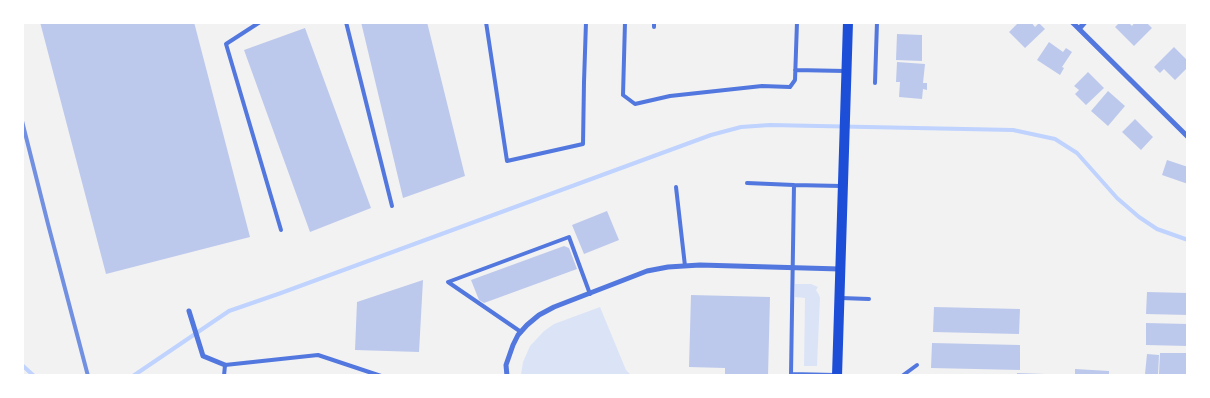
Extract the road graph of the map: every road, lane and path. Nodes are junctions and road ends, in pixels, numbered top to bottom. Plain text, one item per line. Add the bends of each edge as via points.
1 (260, 22) edge
2 (346, 22) edge
3 (486, 22) edge
4 (586, 22) edge
5 (625, 22) edge
6 (796, 22) edge
7 (848, 22) edge
8 (877, 22) edge
9 (1072, 22) edge
10 (1085, 22) edge
11 (1079, 29) junction
12 (795, 70) junction
13 (846, 72) junction
14 (875, 83) dead end
15 (1188, 136) edge
16 (747, 183) dead end
17 (794, 185) junction
18 (843, 186) junction
19 (676, 187) dead end
20 (392, 206) dead end
21 (281, 230) dead end
22 (684, 266) junction
23 (792, 268) junction
24 (840, 270) junction
25 (590, 294) junction
26 (839, 298) junction
27 (868, 298) dead end
28 (188, 311) dead end
29 (521, 332) junction
30 (225, 365) junction
31 (917, 365) dead end
32 (791, 375) edge
33 (224, 376) edge
34 (381, 376) edge
35 (506, 376) edge
36 (838, 376) edge
37 (902, 376) edge

1 - 21 lane via 226,44
2 - 20 lane
3 - 4 lane via 507,161 583,144
5 - 12 lane via 623,95 634,104 670,96 762,86 790,87 795,80
6 - 12 lane
7 - 13 main road
8 - 14 lane
9 - 11 street
10 - 11 street
11 - 15 street
12 - 13 lane
13 - 18 main road
16 - 17 lane
17 - 18 lane
17 - 23 lane
18 - 24 main road
19 - 22 lane
22 - 23 street
22 - 25 street via 647,271
23 - 24 street
23 - 32 lane
24 - 26 main road
25 - 29 street via 539,314
25 - 29 lane via 569,237 448,282
26 - 27 lane
26 - 36 main road
28 - 30 street via 203,356
29 - 35 street via 509,353
30 - 33 lane
30 - 34 lane via 318,355
31 - 37 lane
32 - 36 lane

